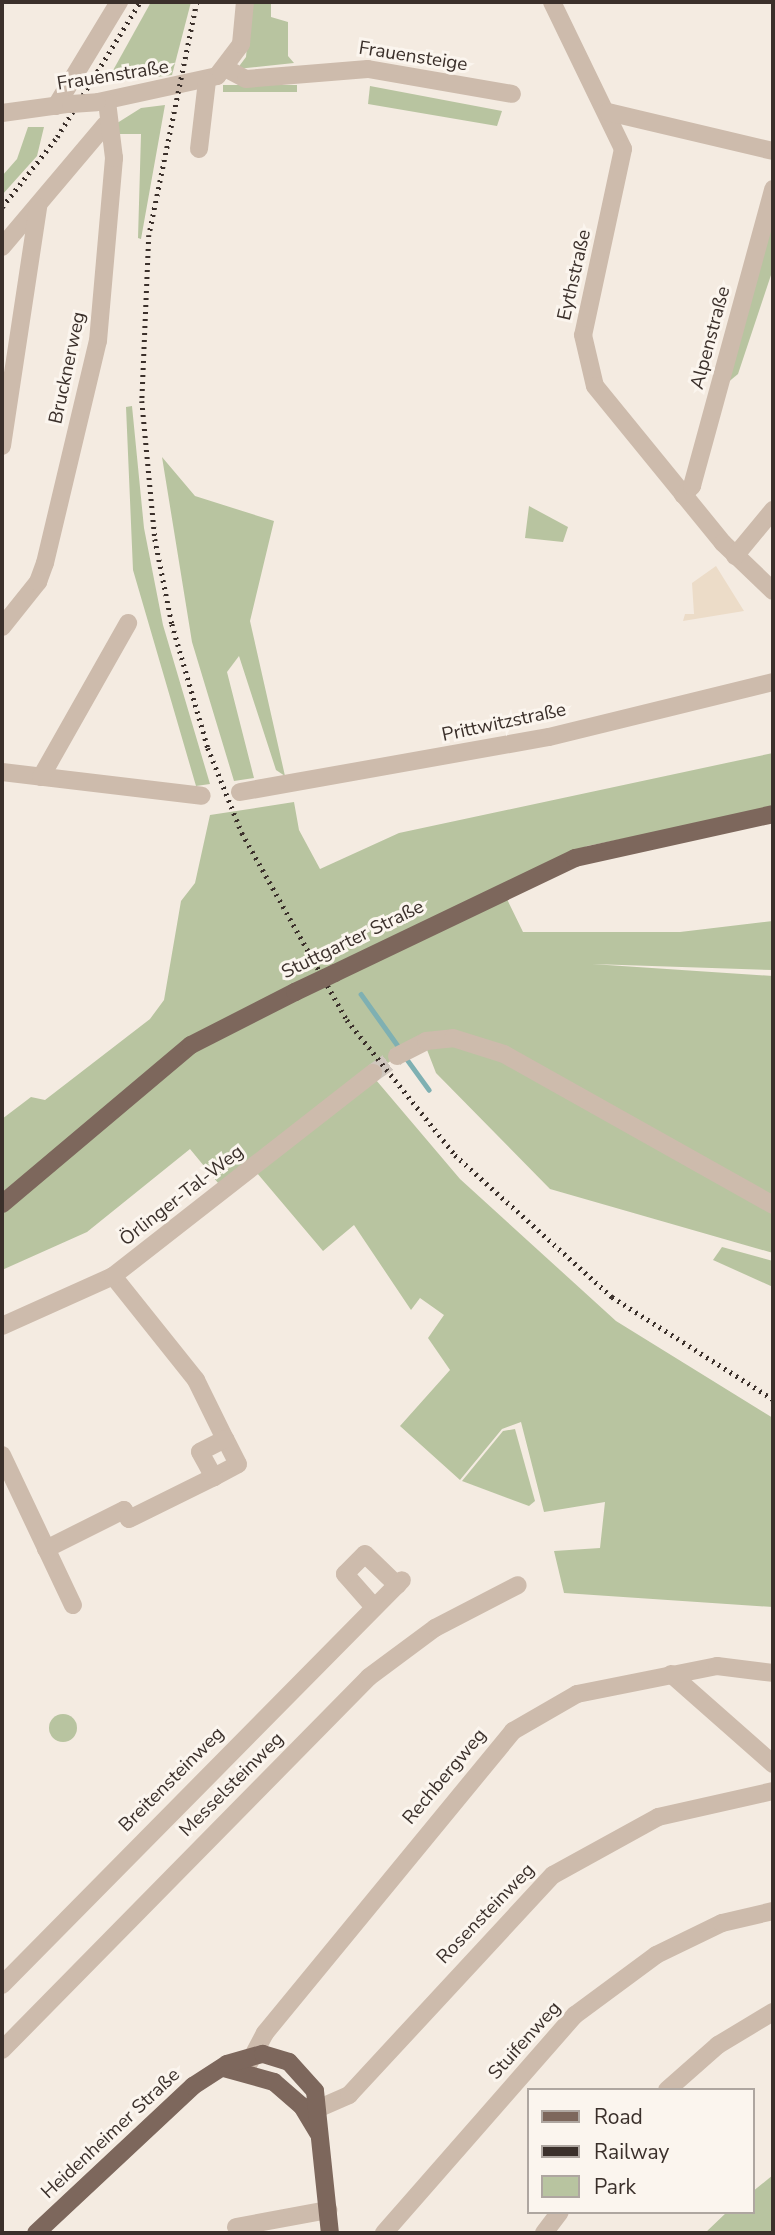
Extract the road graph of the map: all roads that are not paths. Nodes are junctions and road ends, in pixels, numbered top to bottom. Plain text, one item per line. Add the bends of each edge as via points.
1 (119, 2) edge
2 (245, 2) edge
3 (552, 2) edge
4 (227, 69) junction
5 (207, 81) junction
6 (512, 94) dead end
7 (102, 102) junction
8 (64, 105) junction
9 (608, 112) junction
10 (2, 113) edge
11 (105, 125) junction
12 (199, 149) dead end
13 (773, 151) edge
14 (773, 189) edge
15 (38, 207) junction
16 (2, 247) edge
17 (6, 410) edge
18 (2, 446) edge
19 (683, 495) junction
20 (773, 510) edge
21 (734, 556) junction
22 (773, 591) edge
23 (128, 623) dead end
24 (2, 627) edge
25 (773, 682) edge
26 (2, 772) edge
27 (41, 777) junction
28 (240, 792) dead end
29 (202, 796) dead end
30 (773, 814) edge
31 (402, 1053) tunnel mouth
32 (373, 1073) tunnel mouth
33 (2, 1204) edge
34 (773, 1205) edge
35 (113, 1276) junction
36 (2, 1325) edge
37 (225, 1439) junction
38 (2, 1455) edge
39 (214, 1477) junction
40 (46, 1549) junction
41 (518, 1585) dead end
42 (73, 1605) dead end
43 (374, 1607) junction
44 (773, 1673) edge
45 (671, 1674) junction
46 (773, 1764) edge
47 (773, 1791) edge
48 (773, 1911) edge
49 (2, 1985) edge
50 (773, 2012) edge
51 (2, 2050) edge
52 (248, 2063) junction
53 (669, 2088) edge
54 (314, 2111) junction
55 (328, 2210) junction
56 (558, 2214) edge
57 (236, 2227) dead end
58 (36, 2233) edge
59 (330, 2233) edge
60 (384, 2233) edge
61 (544, 2233) edge

1 - 8 street
2 - 4 street via 241,44
3 - 9 street, Eythstraße
4 - 5 street, Frauenstraße
4 - 6 street, Frauensteige via 246,79 368,68
5 - 7 street, Frauenstraße
5 - 12 street
7 - 8 street, Frauenstraße, bridge
7 - 11 street, Brucknerweg
8 - 10 street, Frauenstraße
9 - 13 street
9 - 19 street, Eythstraße via 624,163 595,271 583,335 586,362 609,408
11 - 15 street
11 - 24 street, Brucknerweg via 114,158 98,341 45,563 38,582
14 - 19 street, Alpenstraße via 692,485
15 - 16 street
15 - 17 street
17 - 18 street
19 - 21 street, Eythstraße
20 - 21 street
21 - 22 street, Eythstraße
23 - 27 street
25 - 28 street, Prittwitzstraße via 549,737
26 - 27 street
27 - 29 street
30 - 33 main road, Stuttgarter Straße, bridge via 575,858 295,992 191,1045
31 - 34 street via 453,1038 503,1054
32 - 35 street, Örlinger-Tal-Weg
35 - 36 street, Örlinger-Tal-Weg
35 - 37 street via 196,1380
37 - 39 street via 238,1464
37 - 39 street via 200,1452
38 - 40 street
39 - 40 street via 129,1519 124,1510
40 - 42 street
41 - 51 street, Messelsteinweg via 435,1628 369,1677
43 - 43 street, Breitensteinweg via 399,1583 365,1553 345,1574
43 - 49 street, Breitensteinweg
44 - 45 street, Rechbergweg via 717,1666
45 - 46 street
45 - 52 street, Rechbergweg via 566,1697 506,1737
47 - 54 street, Rosensteinweg via 658,1817 554,1875 351,2092
48 - 60 street, Stuifenweg via 722,1923 656,1955 575,2015
50 - 53 street via 718,2045
52 - 54 main road, Heidenheimer Straße
52 - 54 main road, Heidenheimer Straße via 272,2055 297,2068
52 - 58 main road, Heidenheimer Straße via 217,2069
54 - 55 main road, Heidenheimer Straße
55 - 57 street
55 - 59 main road, Heidenheimer Straße
56 - 61 street

